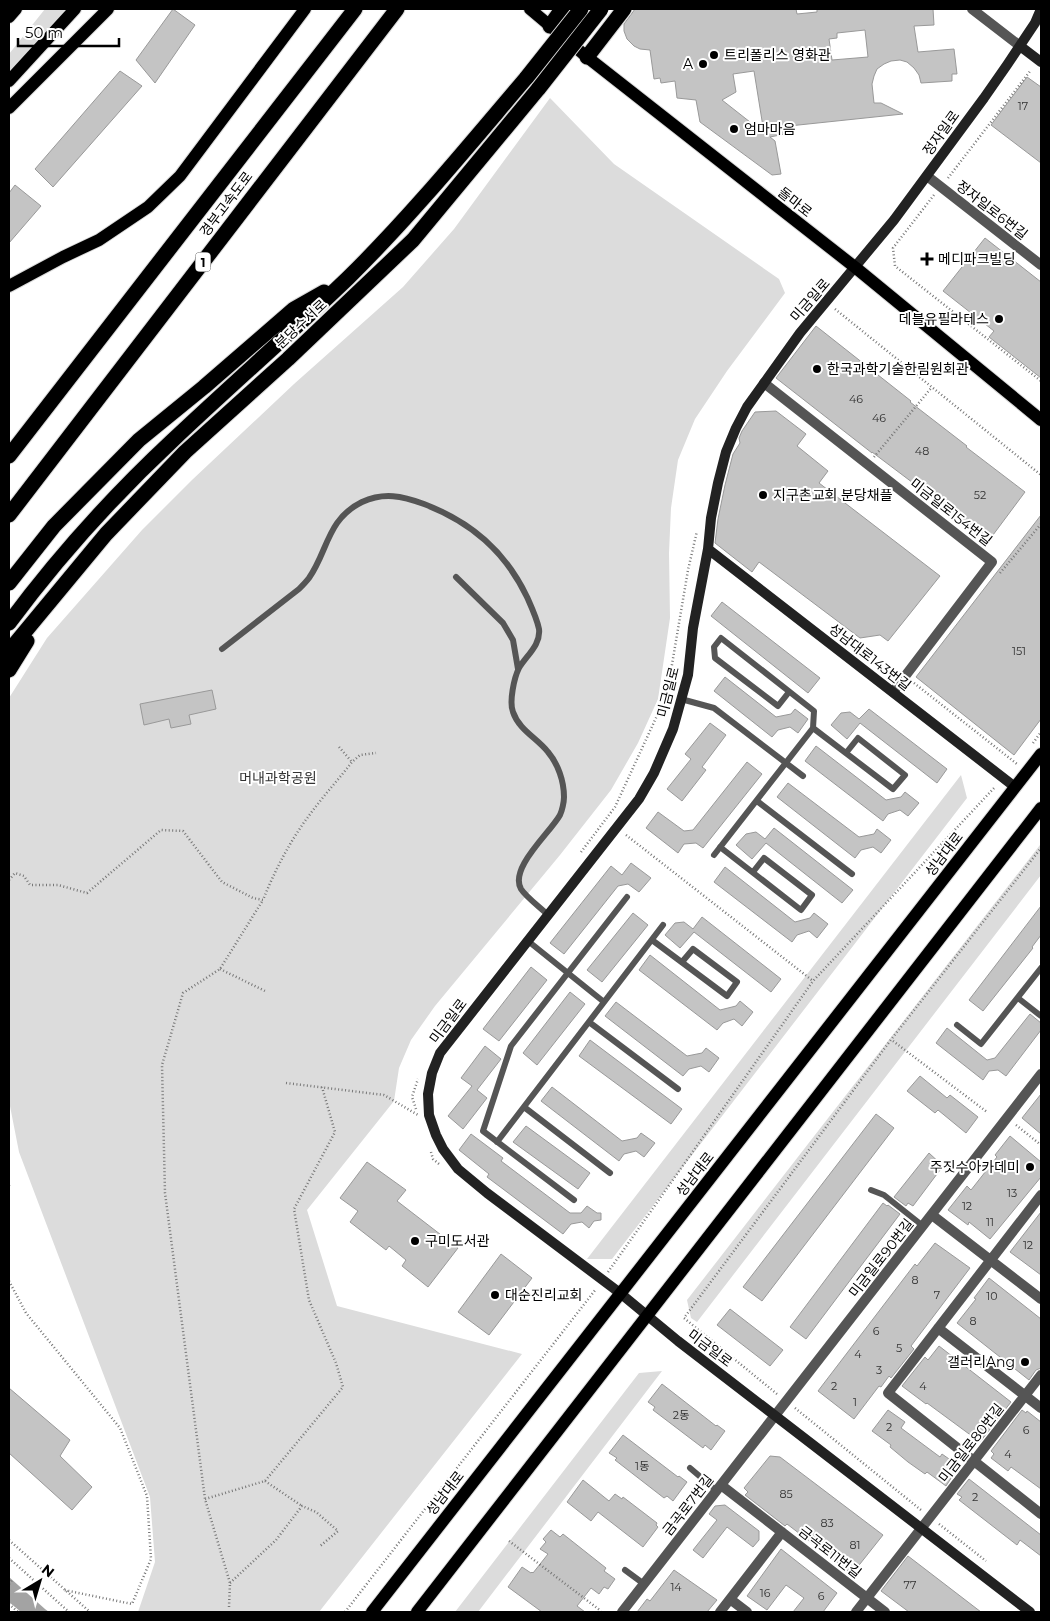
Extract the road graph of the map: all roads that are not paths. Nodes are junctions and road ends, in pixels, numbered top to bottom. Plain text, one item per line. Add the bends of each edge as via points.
1 (16, 9) edge
2 (75, 9) edge
3 (108, 9) edge
4 (305, 9) edge
5 (355, 9) edge
6 (397, 9) edge
7 (530, 9) edge
8 (562, 9) edge
9 (581, 9) edge
10 (601, 9) edge
11 (624, 9) edge
12 (972, 9) edge
13 (1041, 9) edge
14 (9, 17) edge
15 (550, 26) junction
16 (1020, 46) junction
17 (587, 57) junction
18 (1038, 63) edge
19 (9, 81) edge
20 (9, 108) edge
21 (926, 176) junction
22 (1041, 265) edge
23 (856, 268) junction
24 (347, 278) junction
25 (9, 286) edge
26 (764, 383) junction
27 (1041, 420) edge
28 (9, 456) edge
29 (9, 515) edge
30 (708, 549) junction
31 (456, 577) dead end
32 (9, 583) edge
33 (58, 593) junction
34 (9, 623) edge
35 (222, 649) dead end
36 (9, 651) edge
37 (518, 669) junction
38 (9, 670) edge
39 (790, 692) junction
40 (894, 692) junction
41 (681, 699) junction
42 (813, 728) junction
43 (846, 753) junction
44 (1041, 754) edge
45 (786, 763) junction
46 (803, 776) dead end
47 (1016, 787) junction
48 (757, 801) junction
49 (1041, 808) edge
50 (720, 847) junction
51 (714, 855) dead end
52 (753, 872) junction
53 (852, 874) dead end
54 (626, 897) dead end
55 (548, 915) junction
56 (663, 925) dead end
57 (652, 940) junction
58 (528, 941) junction
59 (682, 962) junction
60 (1041, 968) edge
61 (567, 974) junction
62 (1018, 998) junction
63 (604, 1002) junction
64 (1041, 1016) edge
65 (589, 1022) junction
66 (957, 1025) dead end
67 (1041, 1074) edge
68 (678, 1089) dead end
69 (524, 1107) junction
70 (497, 1142) junction
71 (610, 1173) dead end
72 (871, 1190) dead end
73 (1041, 1194) edge
74 (574, 1200) dead end
75 (932, 1215) junction
76 (923, 1226) junction
77 (990, 1260) junction
78 (620, 1293) junction
79 (1041, 1300) edge
80 (648, 1315) junction
81 (938, 1328) junction
82 (1041, 1374) edge
83 (1025, 1396) junction
84 (1041, 1408) edge
85 (775, 1415) junction
86 (975, 1461) junction
87 (690, 1468) dead end
88 (719, 1488) junction
89 (1041, 1514) edge
90 (921, 1529) junction
91 (782, 1532) junction
92 (625, 1570) dead end
93 (644, 1584) junction
94 (864, 1596) junction
95 (730, 1599) junction
96 (372, 1612) edge
97 (417, 1612) edge
98 (622, 1612) edge
99 (720, 1612) edge
100 (747, 1612) edge
101 (856, 1612) edge
102 (884, 1612) edge
103 (1030, 1612) edge

1 - 14 main road
2 - 19 main road
3 - 20 main road
4 - 25 main road via 180,176 148,207 99,240
5 - 28 highway, 경부고속도로
6 - 29 highway, 경부고속도로 / 1
7 - 15 main road, 돌마로
8 - 15 highway
9 - 24 highway, 분당수서로, bridge via 527,78 400,224
10 - 33 highway, 분당수서로, bridge via 413,240 186,452 106,534
11 - 17 highway
12 - 16 street
13 - 16 street, 정자일로
15 - 17 main road, 돌마로
16 - 18 street
16 - 21 street, 정자일로
17 - 23 main road, 돌마로
21 - 22 street, 정자일로6번길
21 - 23 street, 정자일로
23 - 26 street, 미금일로 via 800,333
23 - 27 main road, 돌마로
24 - 32 highway via 294,309 139,440 54,526
24 - 34 highway, 분당수서로 via 171,441 90,524
26 - 30 street, 미금일로 via 742,416 726,452 710,518
26 - 40 street, 미금일로154번길 via 992,562
30 - 40 street, 성남대로143번길
30 - 41 street, 미금일로 via 688,675
31 - 37 lane via 503,623 513,640
33 - 36 highway, 분당수서로
33 - 38 highway
35 - 37 lane via 310,577 329,535 341,518 361,503 382,495 407,498 443,511 472,528 498,552 518,578 539,630 535,646
37 - 55 lane via 512,696 513,712 547,751 562,779 564,797 561,814 521,867 519,881 521,889
39 - 39 lane via 721,638 714,647 715,658 778,706
39 - 42 lane via 814,711
40 - 47 street, 성남대로143번길
41 - 45 lane via 714,708
41 - 55 street, 미금일로 via 662,756 639,800
42 - 43 lane
42 - 45 lane
43 - 43 lane via 893,789 905,775 858,738
44 - 47 main road, 성남대로
45 - 46 lane
45 - 48 lane
47 - 78 main road, 성남대로
48 - 50 lane
48 - 53 lane
49 - 80 main road
50 - 51 lane
50 - 52 lane
52 - 52 lane via 801,910 812,895 764,858
54 - 61 lane
55 - 58 street, 미금일로
56 - 57 lane
57 - 59 lane
57 - 63 lane
58 - 61 lane
58 - 78 street, 미금일로 via 440,1053 428,1094 430,1115 443,1149 458,1169
59 - 59 lane via 726,996 737,982 693,949
60 - 62 lane
61 - 63 lane
61 - 70 lane via 511,1046 483,1131
62 - 64 lane
62 - 66 lane via 981,1044
63 - 65 lane
65 - 68 lane
65 - 69 lane
67 - 75 street, 미금일로90번길
69 - 70 lane
69 - 71 lane
70 - 74 lane
72 - 76 lane via 884,1194
73 - 77 street
75 - 76 street, 미금일로90번길
75 - 77 street
76 - 85 street, 미금일로90번길
77 - 79 street
77 - 81 street
78 - 80 street, 미금일로
78 - 96 main road, 성남대로
80 - 85 street, 미금일로
80 - 97 main road
81 - 83 street
81 - 86 street via 888,1393
82 - 83 street, 미금일로80번길
83 - 84 street
83 - 86 street, 미금일로80번길
85 - 88 street, 금곡로7번길
85 - 90 street, 미금일로
86 - 89 street
86 - 90 street, 미금일로80번길
87 - 88 lane
88 - 91 street, 금곡로11번길
88 - 93 street, 금곡로7번길
90 - 94 street, 미금일로80번길
90 - 103 street, 미금일로
91 - 94 street, 금곡로11번길
91 - 95 street, 금곡로11번길
92 - 93 lane
93 - 98 street, 금곡로7번길
94 - 101 street, 미금일로80번길
94 - 102 street, 금곡로11번길
95 - 99 street, 금곡로11번길
95 - 100 street

